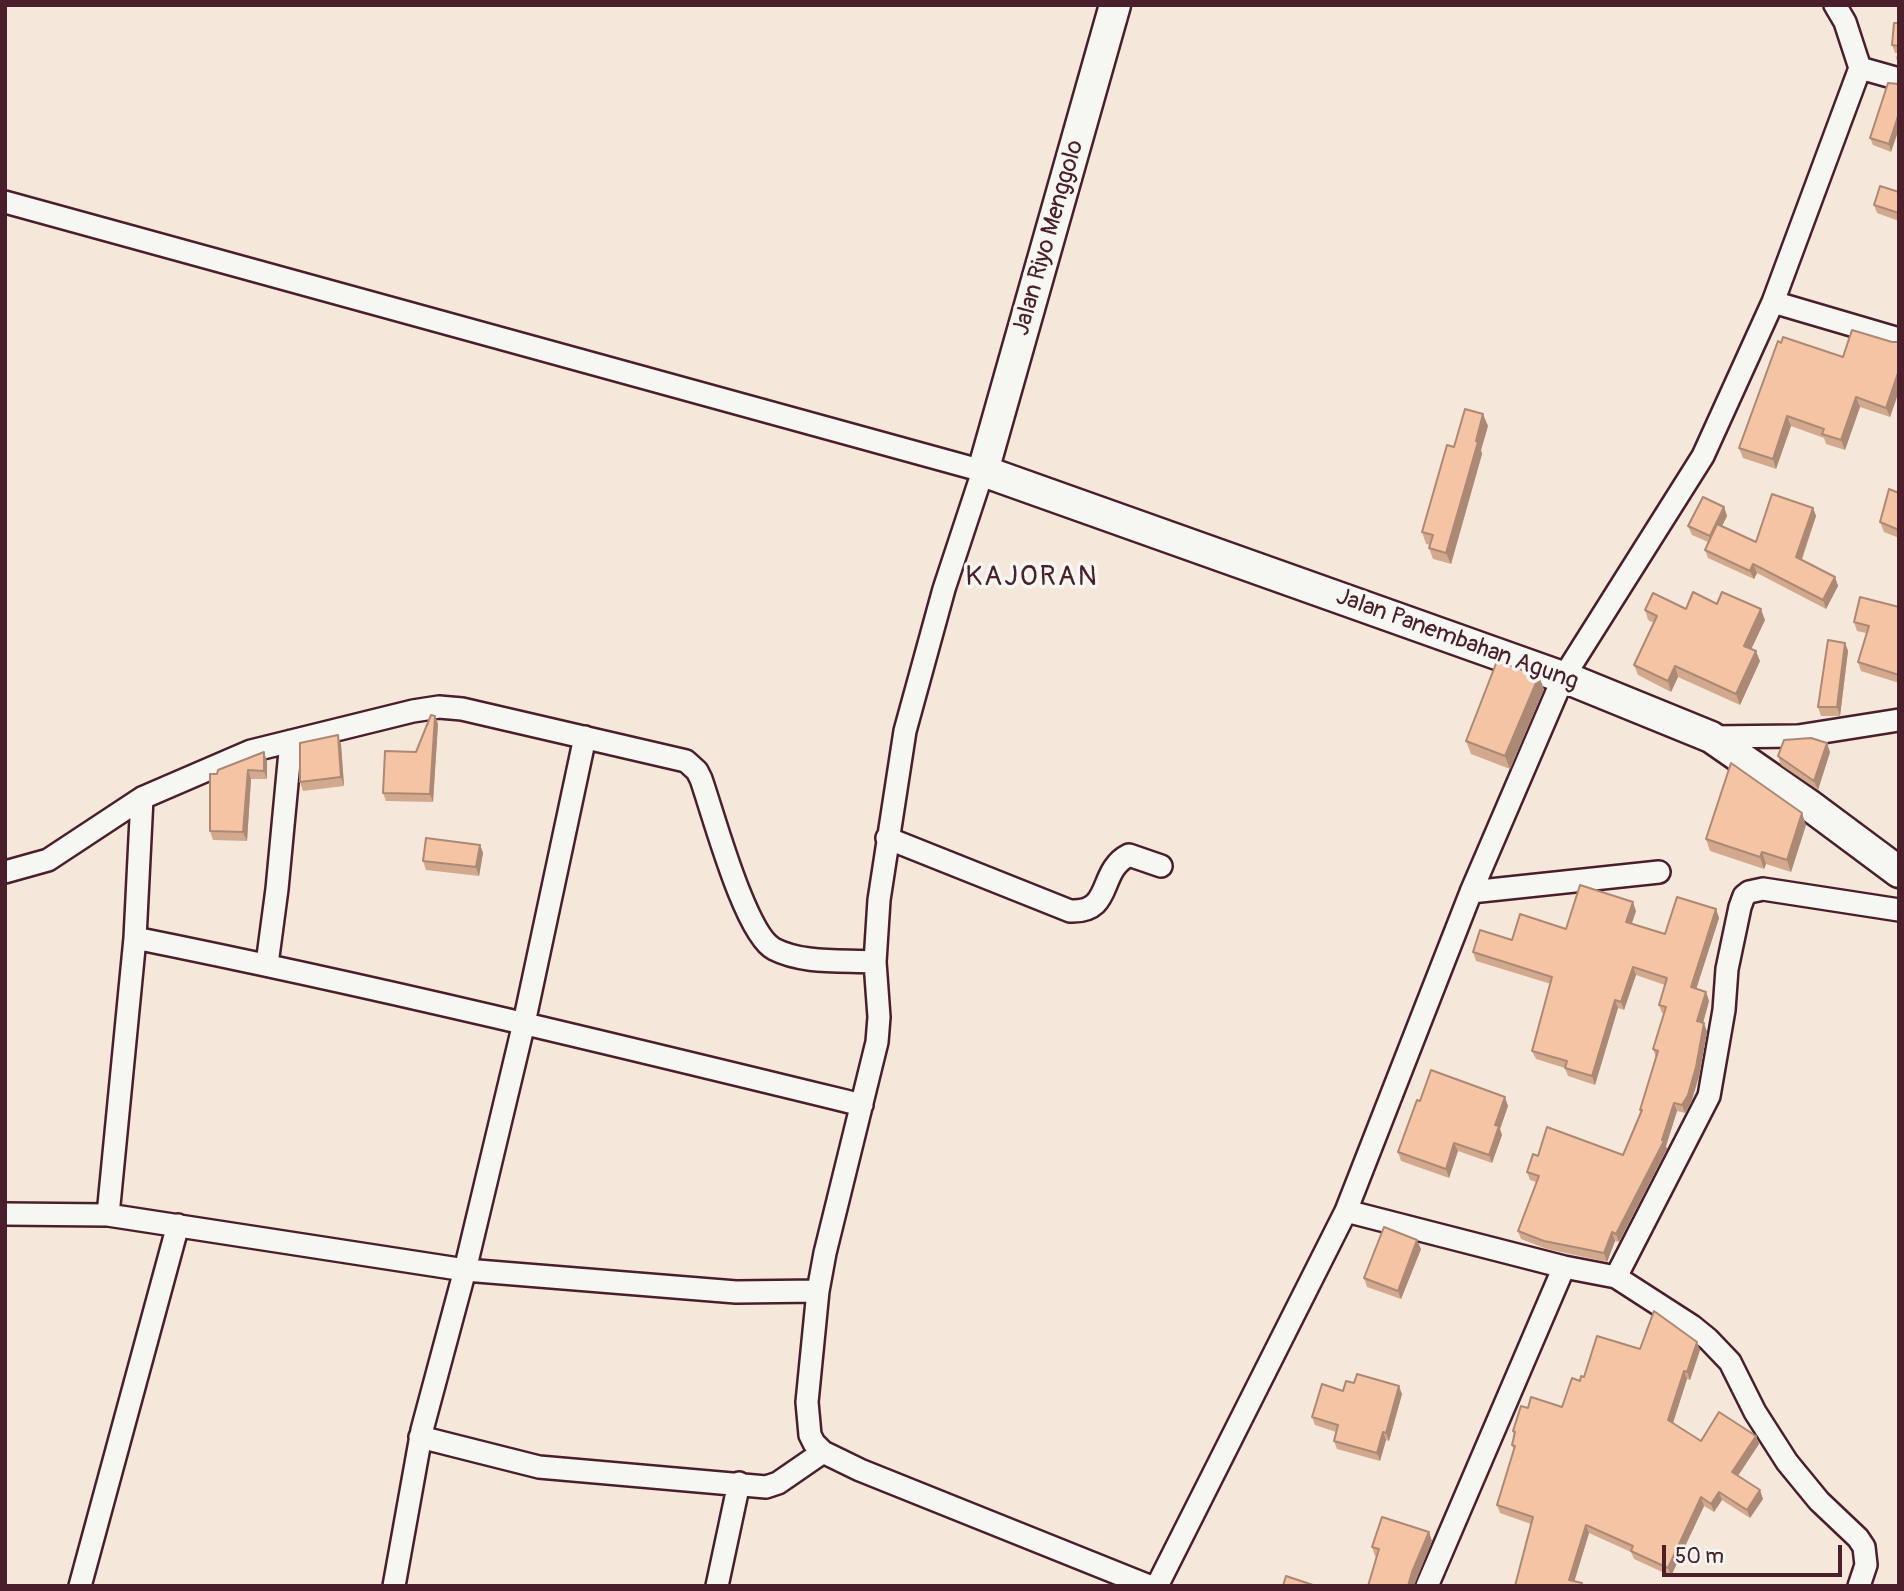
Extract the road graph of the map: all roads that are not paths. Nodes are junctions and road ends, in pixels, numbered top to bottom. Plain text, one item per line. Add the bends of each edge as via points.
1 (1115, 5) edge
2 (1835, 5) edge
3 (1860, 68) junction
4 (1899, 79) edge
5 (5, 202) edge
6 (1773, 302) junction
7 (1899, 339) edge
8 (983, 471) junction
9 (1580, 684) junction
10 (1899, 720) edge
11 (585, 737) junction
12 (1711, 737) junction
13 (291, 741) junction
14 (142, 798) junction
15 (887, 838) junction
16 (1161, 866) dead end
17 (5, 872) edge
18 (1659, 872) dead end
19 (1899, 872) edge
20 (1471, 892) junction
21 (1899, 910) edge
22 (135, 938) junction
23 (874, 962) junction
24 (267, 964) junction
25 (524, 1023) junction
26 (862, 1105) junction
27 (1349, 1212) junction
28 (5, 1214) edge
29 (108, 1215) junction
30 (177, 1225) junction
31 (1564, 1267) junction
32 (465, 1269) junction
33 (1616, 1278) junction
34 (818, 1291) junction
35 (421, 1437) junction
36 (823, 1452) junction
37 (739, 1483) junction
38 (80, 1586) edge
39 (394, 1586) edge
40 (718, 1586) edge
41 (1148, 1586) edge
42 (1157, 1586) edge
43 (1427, 1586) edge
44 (1859, 1586) edge

1 - 8 street, Jalan Riyo Menggolo
2 - 3 street
3 - 4 street
3 - 6 street
5 - 8 street
6 - 7 street
6 - 9 street via 1703,456
8 - 9 street, Jalan Panembahan Agung
8 - 15 street via 905,731
9 - 12 street, Jalan Panembahan Agung
9 - 20 street
10 - 12 street via 1798,736
11 - 13 street via 439,707
11 - 23 street via 678,758 697,771 748,915 766,944 802,958
11 - 25 street
12 - 19 street, Jalan Panembahan Agung
13 - 14 street via 251,751
13 - 24 street
14 - 17 street via 48,860
14 - 22 street
15 - 16 street via 1070,911 1095,905 1117,864 1129,855
15 - 23 street
18 - 20 street
20 - 27 street
21 - 33 street via 1763,889 1744,896 1727,969 1709,1096
22 - 24 street
22 - 29 street
23 - 26 street via 877,1042
24 - 25 street
25 - 26 street
25 - 32 street
26 - 34 street
27 - 31 street
27 - 42 street
28 - 29 street
29 - 30 street
30 - 32 street
30 - 38 street
31 - 33 street
31 - 43 street
32 - 34 street via 736,1292
32 - 35 street
33 - 44 street via 1692,1326 1730,1362 1787,1462 1864,1547 1866,1565
34 - 36 street via 807,1402 810,1435
35 - 37 street via 539,1467
35 - 39 street
36 - 37 street via 772,1486
36 - 41 street
37 - 40 street

